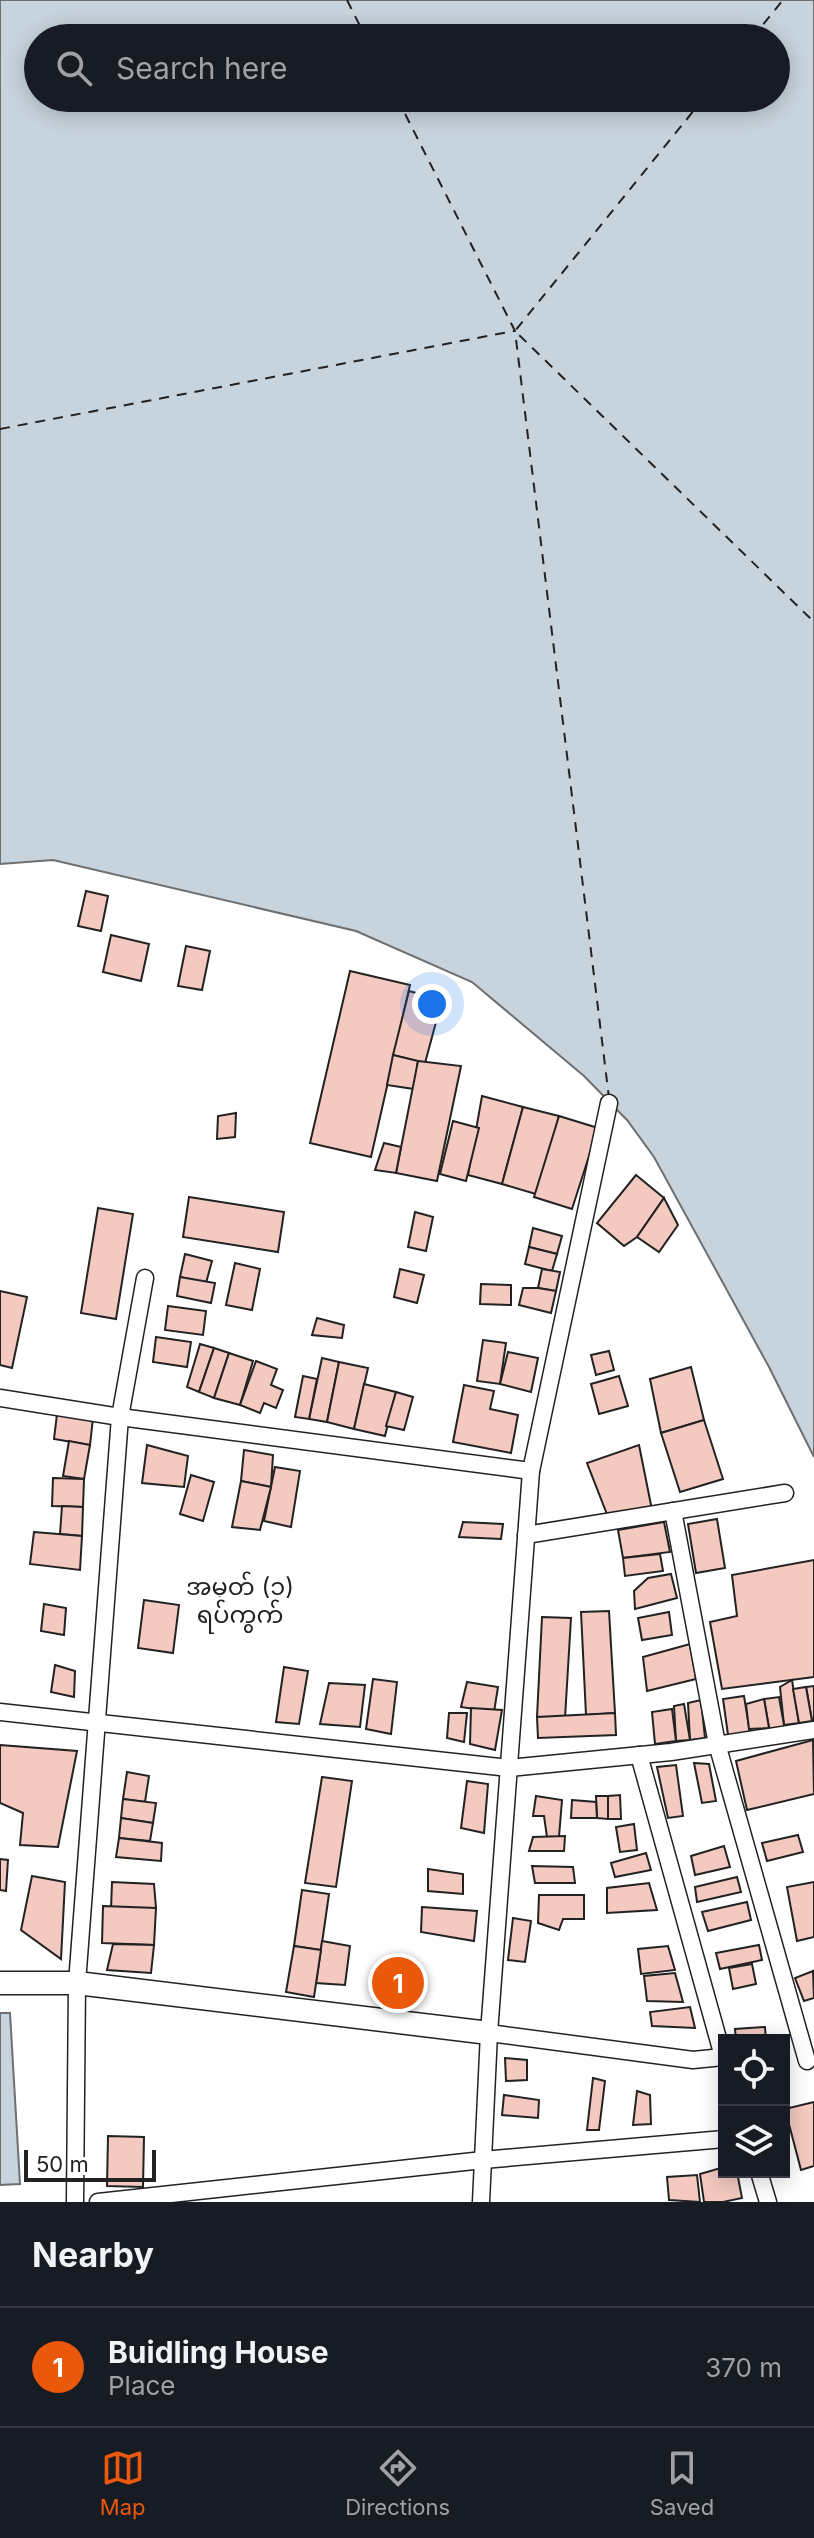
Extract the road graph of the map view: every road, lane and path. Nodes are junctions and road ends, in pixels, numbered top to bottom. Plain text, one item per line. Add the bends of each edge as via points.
1 (609, 1103) dead end
2 (145, 1278) dead end
3 (0, 1398) edge
4 (120, 1417) junction
5 (531, 1471) junction
6 (785, 1493) dead end
7 (673, 1511) junction
8 (526, 1535) junction
9 (0, 1712) edge
10 (97, 1722) junction
11 (814, 1730) edge
12 (717, 1744) junction
13 (639, 1755) junction
14 (509, 1768) junction
15 (0, 1983) edge
16 (77, 1983) junction
17 (489, 2033) junction
18 (718, 2038) edge
19 (718, 2059) edge
20 (807, 2061) dead end
21 (718, 2140) edge
22 (483, 2160) junction
23 (761, 2178) edge
24 (75, 2202) edge
25 (98, 2202) edge
26 (481, 2202) edge
27 (768, 2202) edge

1 - 5 street
2 - 4 street
3 - 4 street
4 - 5 street
4 - 10 street
5 - 8 street
6 - 7 street
7 - 8 street
7 - 12 street
8 - 14 street
9 - 10 street
10 - 14 street
10 - 16 street
11 - 12 street
12 - 13 street
12 - 20 street
13 - 14 street
13 - 18 street
14 - 17 street
15 - 16 street
16 - 17 street
16 - 24 street
17 - 19 street
17 - 22 street
21 - 22 street
22 - 25 street
22 - 26 street
23 - 27 street

